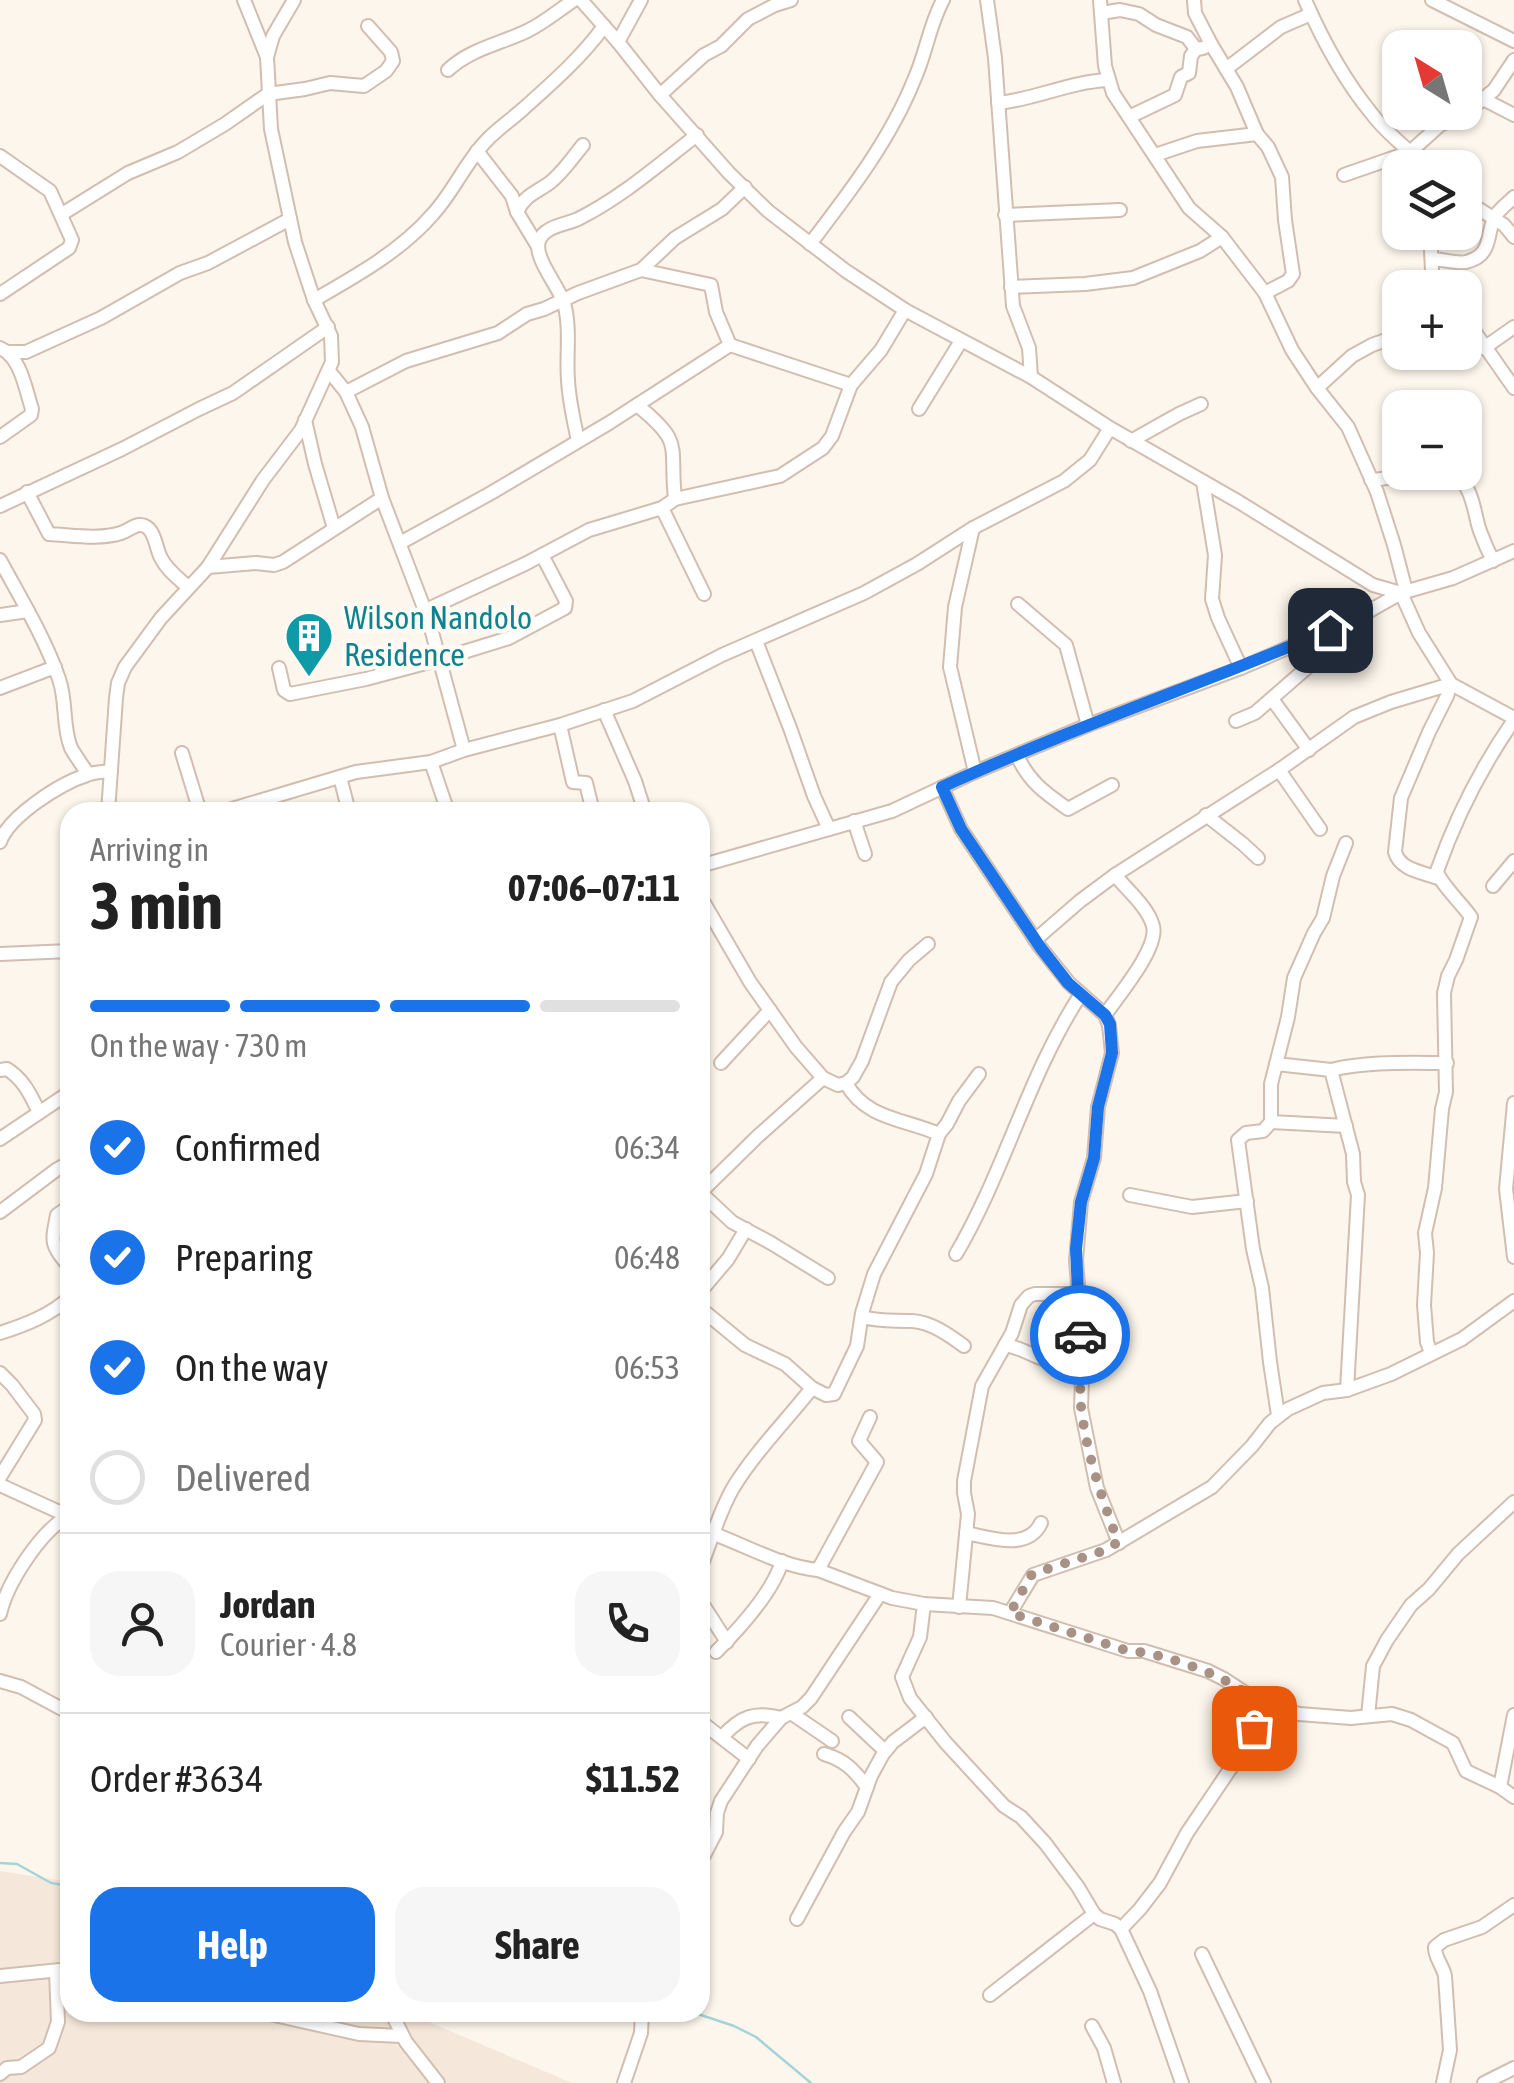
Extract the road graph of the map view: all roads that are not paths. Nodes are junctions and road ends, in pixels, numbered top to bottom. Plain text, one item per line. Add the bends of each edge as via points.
1 (244, 0) edge
2 (294, 0) edge
3 (578, 0) edge
4 (641, 0) edge
5 (791, 0) edge
6 (943, 0) edge
7 (987, 0) edge
8 (1194, 0) edge
9 (1305, 0) edge
10 (1432, 0) edge
11 (1100, 7) edge
12 (1311, 14) junction
13 (368, 26) dead end
14 (604, 26) junction
15 (1514, 41) edge
16 (618, 42) junction
17 (1210, 44) junction
18 (1196, 48) junction
19 (267, 57) junction
20 (1514, 60) edge
21 (1226, 69) junction
22 (448, 70) dead end
23 (1108, 80) junction
24 (268, 94) junction
25 (660, 94) junction
26 (1484, 99) junction
27 (998, 104) junction
28 (1514, 115) edge
29 (1129, 117) junction
30 (1257, 134) junction
31 (697, 135) junction
32 (583, 146) dead end
33 (1408, 150) edge
34 (1412, 150) edge
35 (477, 151) junction
36 (1155, 155) junction
37 (0, 156) edge
38 (1382, 162) edge
39 (1344, 175) dead end
40 (745, 188) junction
41 (1514, 197) edge
42 (1120, 210) dead end
43 (1482, 210) edge
44 (517, 212) junction
45 (62, 214) junction
46 (1005, 214) junction
47 (1494, 217) junction
48 (290, 219) junction
49 (1222, 237) junction
50 (1514, 238) edge
51 (810, 244) junction
52 (537, 245) junction
53 (1431, 250) edge
54 (1432, 259) junction
55 (642, 270) junction
56 (1432, 270) edge
57 (1011, 287) junction
58 (1264, 293) junction
59 (0, 294) edge
60 (314, 300) junction
61 (564, 300) junction
62 (905, 310) junction
63 (328, 326) junction
64 (1514, 327) edge
65 (961, 340) junction
66 (1382, 341) edge
67 (730, 345) junction
68 (1482, 345) edge
69 (1484, 348) junction
70 (5, 350) edge
71 (329, 371) junction
72 (1031, 378) junction
73 (851, 386) junction
74 (1317, 388) junction
75 (1514, 388) edge
76 (346, 392) junction
77 (1202, 404) dead end
78 (637, 405) junction
79 (919, 409) dead end
80 (305, 420) junction
81 (1110, 428) junction
82 (0, 437) edge
83 (578, 441) junction
84 (1131, 441) junction
85 (1382, 479) edge
86 (1371, 480) junction
87 (1203, 482) junction
88 (1466, 490) edge
89 (28, 492) junction
90 (382, 498) junction
91 (675, 498) junction
92 (0, 506) edge
93 (662, 508) junction
94 (334, 528) junction
95 (973, 528) junction
96 (400, 543) junction
97 (1514, 551) edge
98 (542, 555) junction
99 (0, 560) edge
100 (1493, 561) junction
101 (208, 567) junction
102 (188, 587) junction
103 (1404, 592) junction
104 (704, 594) dead end
105 (1018, 604) dead end
106 (426, 610) junction
107 (28, 611) junction
108 (0, 615) edge
109 (756, 641) junction
110 (441, 659) junction
111 (1317, 659) dead end
112 (55, 667) junction
113 (280, 668) dead end
114 (1241, 668) junction
115 (1451, 684) junction
116 (0, 688) edge
117 (1272, 700) junction
118 (604, 710) junction
119 (1514, 719) edge
120 (1236, 721) dead end
121 (560, 725) junction
122 (1088, 726) junction
123 (464, 750) junction
124 (1309, 750) junction
125 (182, 753) dead end
126 (1017, 755) junction
127 (430, 762) junction
128 (1279, 770) junction
129 (111, 771) junction
130 (975, 772) junction
131 (88, 774) junction
132 (340, 777) junction
133 (1112, 785) dead end
134 (942, 787) junction
135 (109, 802) edge
136 (197, 802) edge
137 (256, 802) edge
138 (346, 802) edge
139 (444, 802) edge
140 (591, 802) edge
141 (642, 802) edge
142 (1206, 816) junction
143 (854, 822) junction
144 (829, 829) junction
145 (1320, 829) dead end
146 (0, 842) edge
147 (1346, 843) dead end
148 (865, 854) dead end
149 (1258, 858) dead end
150 (1514, 860) edge
151 (710, 863) edge
152 (1115, 874) junction
153 (1438, 878) junction
154 (1493, 886) dead end
155 (710, 913) edge
156 (1036, 940) junction
157 (928, 944) dead end
158 (60, 951) edge
159 (0, 954) edge
160 (1081, 994) junction
161 (770, 1010) junction
162 (1105, 1015) junction
163 (1447, 1063) junction
164 (721, 1064) dead end
165 (1276, 1064) junction
166 (0, 1070) edge
167 (1330, 1070) junction
168 (979, 1074) dead end
169 (823, 1078) junction
170 (846, 1083) junction
171 (60, 1098) edge
172 (1514, 1102) edge
173 (39, 1112) junction
174 (1514, 1114) edge
175 (1272, 1122) junction
176 (1346, 1126) junction
177 (939, 1134) junction
178 (0, 1138) edge
179 (60, 1168) edge
180 (710, 1183) edge
181 (1130, 1195) dead end
182 (710, 1202) edge
183 (1247, 1202) junction
184 (0, 1212) edge
185 (60, 1213) edge
186 (746, 1229) junction
187 (956, 1254) dead end
188 (60, 1257) edge
189 (1514, 1257) edge
190 (828, 1278) dead end
191 (710, 1280) edge
192 (1078, 1294) junction
193 (1514, 1301) edge
194 (60, 1305) edge
195 (710, 1316) edge
196 (862, 1317) junction
197 (0, 1333) edge
198 (1005, 1344) junction
199 (964, 1346) dead end
200 (1431, 1353) junction
201 (1081, 1369) junction
202 (0, 1373) edge
203 (812, 1388) junction
204 (1347, 1390) junction
205 (1278, 1415) junction
206 (870, 1417) dead end
207 (0, 1481) edge
208 (1514, 1502) edge
209 (60, 1512) edge
210 (60, 1521) edge
211 (1041, 1524) dead end
212 (710, 1525) edge
213 (710, 1533) edge
214 (966, 1534) junction
215 (1118, 1542) junction
216 (782, 1561) junction
217 (818, 1570) junction
218 (880, 1594) junction
219 (924, 1604) junction
220 (959, 1606) junction
221 (1, 1607) edge
222 (1010, 1613) junction
223 (710, 1616) edge
224 (727, 1642) junction
225 (716, 1652) dead end
226 (0, 1681) edge
227 (1259, 1702) junction
228 (60, 1709) edge
229 (1514, 1715) edge
230 (786, 1716) junction
231 (849, 1716) dead end
232 (1368, 1716) junction
233 (926, 1717) junction
234 (710, 1729) edge
235 (722, 1738) junction
236 (832, 1741) dead end
237 (885, 1752) junction
238 (824, 1754) dead end
239 (749, 1759) junction
240 (1500, 1786) junction
241 (867, 1787) junction
242 (1514, 1797) edge
243 (710, 1844) edge
244 (1514, 1905) edge
245 (1094, 1914) junction
246 (797, 1919) dead end
247 (1121, 1928) junction
248 (1202, 1954) dead end
249 (60, 1970) edge
250 (0, 1976) edge
251 (990, 1995) dead end
252 (60, 2001) edge
253 (305, 2022) edge
254 (396, 2022) edge
255 (642, 2022) edge
256 (1092, 2026) dead end
257 (402, 2036) junction
258 (1514, 2068) edge
259 (0, 2074) edge
260 (438, 2083) edge
261 (624, 2083) edge
262 (1114, 2083) edge
263 (1182, 2083) edge
264 (1264, 2083) edge
265 (1443, 2083) edge
266 (1484, 2083) edge

1 - 19 street
2 - 19 street
3 - 14 street
3 - 22 street
4 - 16 street
5 - 25 street via 748,19
6 - 51 street via 914,83 888,132
7 - 27 street
8 - 17 street
9 - 12 street
10 - 15 street
11 - 18 street via 1138,14
11 - 23 street
12 - 21 street via 1281,27
12 - 33 street via 1372,114
13 - 24 street via 393,61 364,86 330,83
14 - 16 street
14 - 35 street
16 - 25 street
17 - 18 street
17 - 21 street
18 - 29 street via 1175,96
19 - 24 street
20 - 26 street
21 - 30 street
23 - 27 street
23 - 29 street
24 - 45 street
24 - 48 street
25 - 31 street
26 - 28 street
26 - 34 street
27 - 46 street
29 - 36 street
30 - 36 street via 1197,141
30 - 58 street via 1282,177 1293,264 1288,282
31 - 40 street
31 - 52 street via 624,194 549,230
32 - 44 street
35 - 44 street
35 - 60 street via 418,231
36 - 49 street via 1190,208
37 - 45 street via 50,191
38 - 39 street
40 - 51 street
40 - 55 street
41 - 47 street
42 - 46 street
43 - 47 street
44 - 52 street
45 - 59 street via 72,236 69,248
46 - 57 street
47 - 50 street
47 - 54 street via 1490,240 1478,256 1467,262
48 - 60 street
48 - 70 street via 101,318 26,352
49 - 57 street via 1133,278
49 - 58 street
51 - 62 street
52 - 61 street
53 - 54 street
54 - 56 street
55 - 61 street
55 - 67 street via 711,285
57 - 72 street
58 - 74 street
60 - 63 street
61 - 76 street via 498,333 406,361
61 - 83 street
62 - 65 street
62 - 73 street
63 - 71 street via 334,354
63 - 89 street via 233,394
64 - 69 street
65 - 72 street
65 - 79 street
66 - 74 street via 1352,356
67 - 73 street
67 - 78 street
68 - 69 street
69 - 75 street
70 - 82 street via 16,361 32,408
71 - 76 street
71 - 80 street
72 - 81 street
73 - 91 street via 832,436 812,457 780,476
74 - 86 street via 1348,427
76 - 90 street
77 - 84 street
78 - 83 street
78 - 91 street via 673,444
80 - 94 street
80 - 101 street
81 - 84 street
81 - 95 street via 1072,475
83 - 96 street
84 - 87 street
85 - 86 street
86 - 103 street
87 - 103 street via 1373,585
87 - 114 street via 1215,556 1212,600
88 - 100 street
89 - 92 street
89 - 102 street via 49,534 104,536 144,525 168,568
90 - 94 street
90 - 96 street
91 - 93 street
93 - 98 street via 589,530
93 - 104 street
94 - 101 street via 274,565
95 - 109 street via 864,593
95 - 130 street via 950,667
96 - 106 street
97 - 100 street
98 - 106 street
98 - 110 street via 565,608 508,638
99 - 107 street
100 - 103 street
101 - 102 street
102 - 129 street via 118,683
103 - 114 street
103 - 115 street via 1419,633
105 - 122 street via 1066,645
106 - 110 street
107 - 108 street
107 - 112 street
109 - 118 street
109 - 144 street
110 - 113 street via 290,694
110 - 123 street
111 - 117 street
112 - 116 street
112 - 131 street via 71,748
114 - 122 street
115 - 119 street
115 - 124 street via 1365,710
115 - 153 street via 1401,798 1396,852 1405,867
117 - 120 street
117 - 124 street
118 - 121 street
118 - 141 street
119 - 153 street via 1466,802
121 - 123 street
121 - 140 street via 573,782 586,783
122 - 126 street
123 - 127 street
124 - 128 street
125 - 136 street
126 - 130 street
126 - 133 street via 1038,788 1068,809
127 - 132 street
127 - 139 street
128 - 142 street
128 - 145 street
129 - 131 street
129 - 135 street
130 - 134 street
131 - 146 street via 43,798 6,828
132 - 137 street
132 - 138 street
134 - 143 street
134 - 156 street via 961,829
142 - 149 street
142 - 152 street
143 - 144 street
143 - 148 street
144 - 151 street
147 - 165 street via 1324,918 1294,978
150 - 154 street
152 - 156 street
152 - 162 street via 1148,915 1154,935
153 - 163 street via 1471,916 1444,993
155 - 161 street
156 - 160 street
157 - 170 street via 891,982 868,1048
158 - 159 street
160 - 162 street
160 - 187 street via 1060,1026
161 - 164 street
161 - 169 street
162 - 192 street via 1112,1053 1081,1202
163 - 167 street
163 - 200 street via 1425,1228
165 - 167 street
165 - 175 street
166 - 173 street via 19,1077
167 - 176 street
168 - 177 street
169 - 170 street
169 - 180 street
170 - 177 street via 878,1114
171 - 173 street
172 - 174 street
173 - 178 street
174 - 189 street via 1506,1189
175 - 176 street
175 - 183 street via 1238,1140
176 - 204 street via 1359,1213
177 - 196 street via 926,1174 874,1274
179 - 184 street
181 - 183 street via 1192,1206
182 - 186 street
183 - 205 street
185 - 188 street via 52,1240
186 - 190 street
186 - 191 street
192 - 198 street via 1029,1296
192 - 201 street
193 - 200 street
194 - 197 street
195 - 203 street
196 - 199 street via 922,1323
196 - 203 street via 858,1346 838,1390 826,1396
198 - 201 street
198 - 214 street via 982,1386 964,1482
200 - 204 street
201 - 215 street via 1081,1408 1095,1476
202 - 207 street via 35,1420
203 - 212 street
204 - 205 street via 1323,1393
205 - 215 street via 1212,1487
206 - 217 street via 858,1441 877,1462
207 - 209 street
208 - 232 street via 1458,1554 1386,1640 1373,1666
210 - 221 street
211 - 214 street via 1025,1540
213 - 216 street
214 - 220 street
215 - 222 street via 1032,1574
216 - 217 street
216 - 224 street
217 - 218 street
218 - 219 street
218 - 230 street via 811,1698
219 - 220 street
219 - 233 street via 920,1637 902,1677
220 - 222 street
222 - 227 street via 1208,1672
223 - 224 street
224 - 225 street
226 - 228 street
227 - 232 street via 1299,1714
227 - 247 street via 1260,1718 1243,1750 1160,1883
229 - 240 street
230 - 235 street via 738,1720
230 - 236 street
230 - 239 street
231 - 237 street
232 - 240 street via 1392,1714 1422,1725 1453,1743 1466,1771
233 - 237 street
233 - 245 street via 971,1772 1045,1843
234 - 235 street
235 - 239 street
237 - 241 street
238 - 241 street via 840,1758
239 - 243 street via 716,1813
240 - 242 street
241 - 246 street
244 - 265 street via 1435,1947 1450,2042
245 - 247 street
245 - 251 street
247 - 263 street
248 - 264 street
249 - 250 street
252 - 259 street via 49,2048
253 - 257 street
254 - 257 street
255 - 261 street
256 - 262 street
257 - 260 street
258 - 266 street

